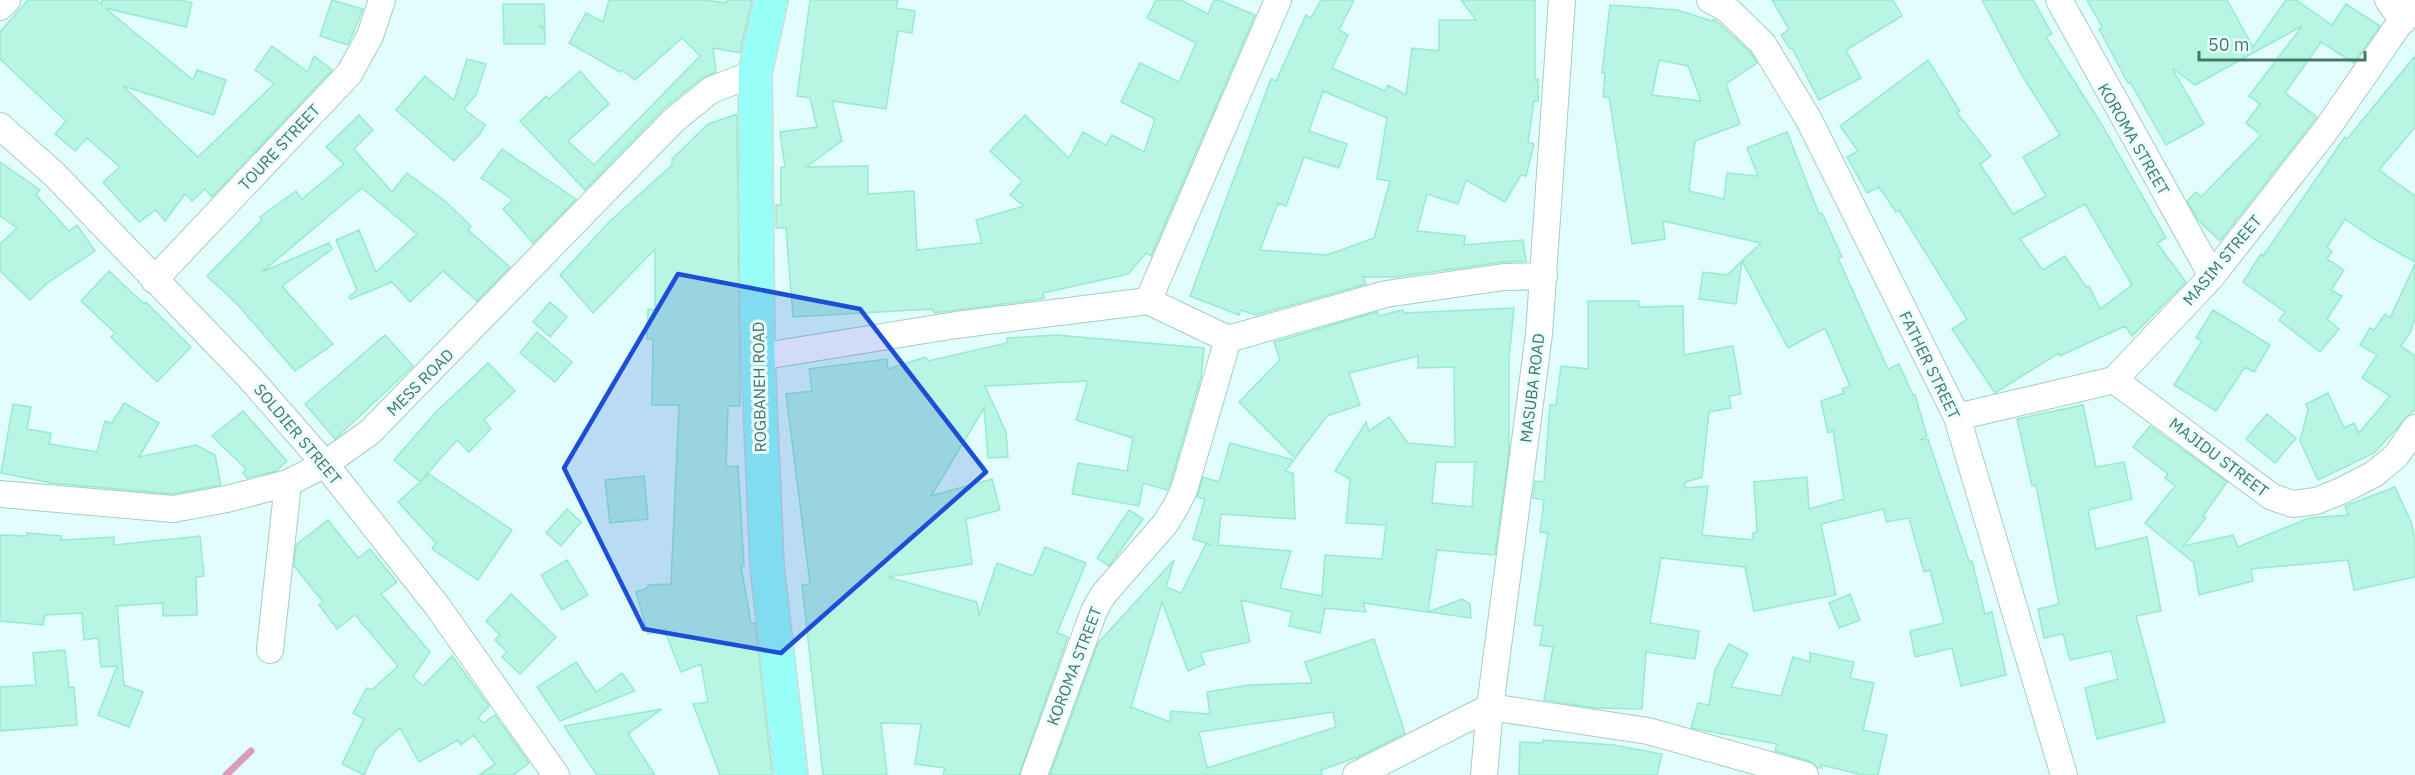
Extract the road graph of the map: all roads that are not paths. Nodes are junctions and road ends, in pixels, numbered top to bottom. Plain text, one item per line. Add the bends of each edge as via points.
1 (7, 0) edge
2 (382, 0) edge
3 (771, 0) edge
4 (1278, 0) edge
5 (1562, 0) edge
6 (1710, 0) edge
7 (2059, 0) edge
8 (2388, 0) edge
9 (0, 7) edge
10 (2409, 11) edge
11 (755, 73) junction
12 (0, 126) edge
13 (1544, 276) junction
14 (2212, 276) junction
15 (154, 280) junction
16 (1148, 301) junction
17 (1228, 339) junction
18 (758, 357) junction
19 (2114, 380) junction
20 (1957, 417) junction
21 (2415, 428) edge
22 (325, 464) junction
23 (288, 483) junction
24 (0, 494) edge
25 (270, 650) dead end
26 (1490, 707) junction
27 (556, 775) edge
28 (791, 775) edge
29 (1034, 775) edge
30 (1356, 775) edge
31 (1484, 775) edge
32 (1805, 775) edge
33 (2064, 775) edge

1 - 9 street
2 - 15 street, TOURE STREET via 370,36 349,74
3 - 11 main road, ROGBANEH ROAD
4 - 16 street
5 - 13 street, MASUBA ROAD
6 - 20 street, FATHER STREET via 1727,9 1763,44 1809,120
7 - 14 street, KOROMA STREET
8 - 10 street
10 - 14 street, MASIM STREET via 2326,130
11 - 18 main road, ROGBANEH ROAD
11 - 22 street, MESS ROAD via 711,90 674,120 378,424
12 - 15 street, SOLDIER STREET via 54,174
13 - 17 street via 1504,277 1386,294
13 - 26 street, MASUBA ROAD
14 - 19 street, MASIM STREET
15 - 22 street, SOLDIER STREET via 249,377
16 - 17 street
16 - 18 street via 956,325
17 - 29 street, KOROMA STREET via 1184,490 1165,524 1103,595 1094,611
18 - 28 main road, ROGBANEH ROAD via 767,566
19 - 20 street
19 - 21 street, MAJIDU STREET via 2272,497 2293,504 2316,501 2374,474 2396,456
20 - 33 street, FATHER STREET
22 - 23 street, MESS ROAD
22 - 27 street, SOLDIER STREET via 438,607
23 - 24 street, MESS ROAD via 173,510
23 - 25 street
26 - 30 street
26 - 31 street, MASUBA ROAD
26 - 32 street via 1648,731

